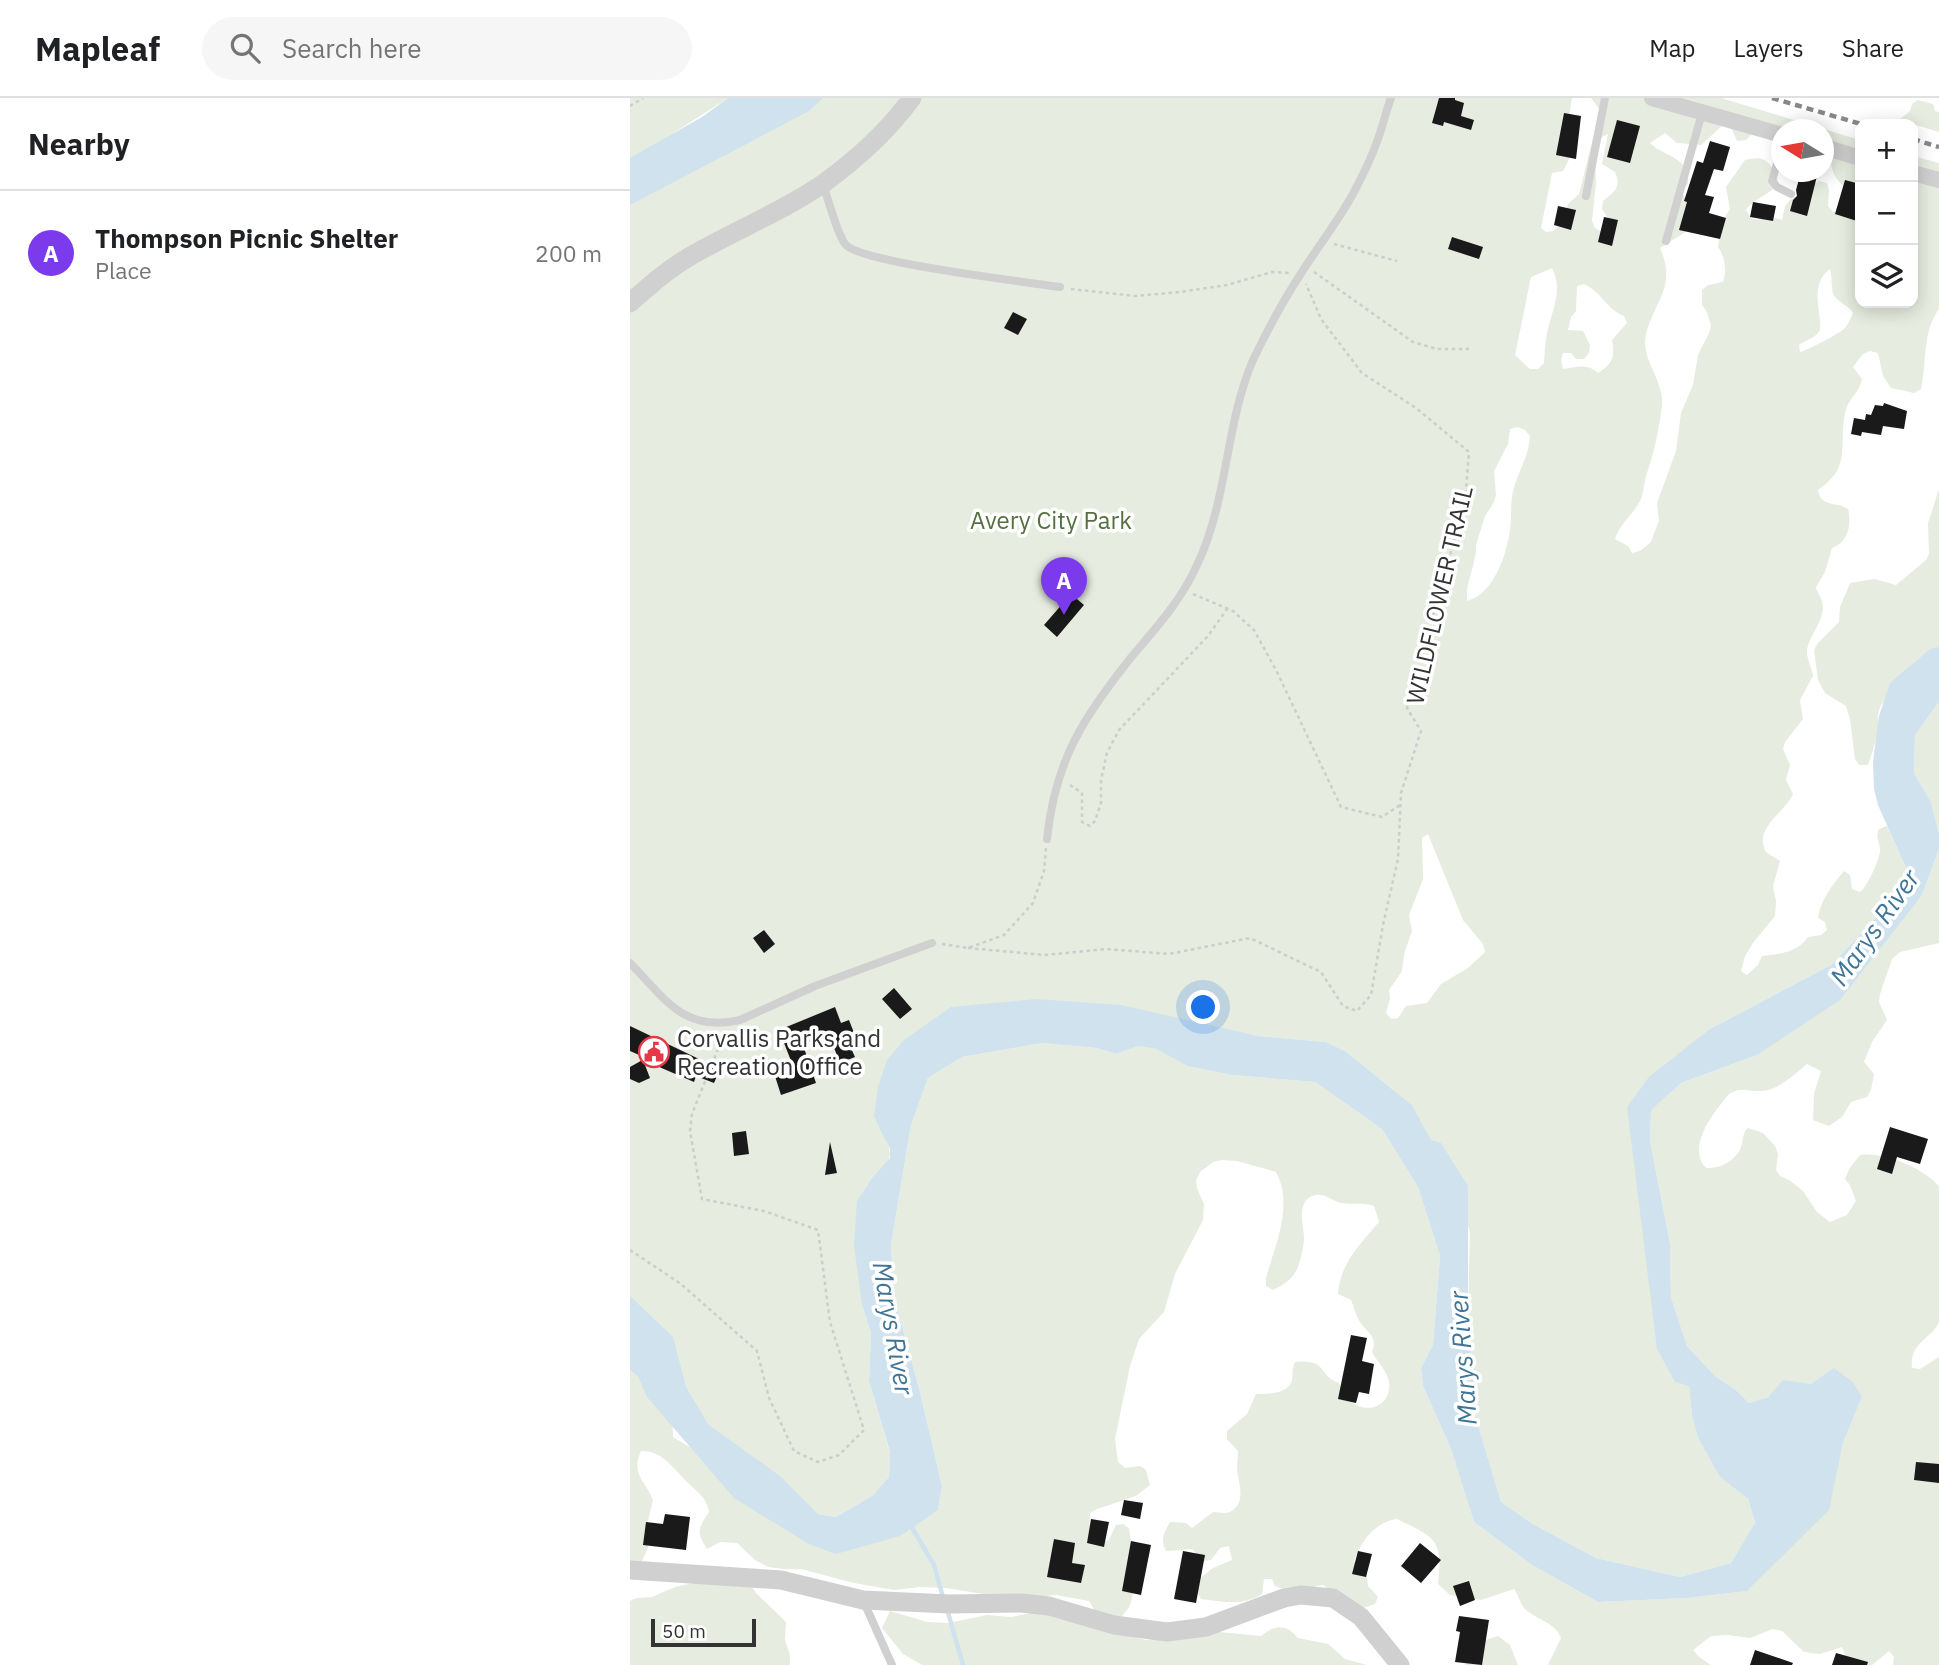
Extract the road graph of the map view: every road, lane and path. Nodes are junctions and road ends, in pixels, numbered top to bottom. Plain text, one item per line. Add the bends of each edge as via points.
1 (643, 98) edge
2 (912, 98) edge
3 (1391, 98) edge
4 (1605, 98) edge
5 (1651, 98) edge
6 (630, 106) edge
7 (1702, 113) junction
8 (1771, 132) edge
9 (1834, 150) edge
10 (1855, 156) edge
11 (1918, 174) edge
12 (1939, 180) edge
13 (1773, 182) edge
14 (823, 184) junction
15 (1791, 194) dead end
16 (1586, 196) dead end
17 (1325, 240) junction
18 (1666, 241) dead end
19 (1397, 261) dead end
20 (1303, 270) junction
21 (1060, 287) joint
22 (630, 303) edge
23 (1469, 349) dead end
24 (1184, 590) junction
25 (1227, 608) junction
26 (1058, 782) junction
27 (1401, 804) junction
28 (1047, 839) joint
29 (932, 943) joint
30 (968, 948) junction
31 (630, 964) edge
32 (728, 1023) junction
33 (630, 1250) edge
34 (630, 1570) edge
35 (863, 1600) junction
36 (892, 1665) edge
37 (1400, 1665) edge

1 - 6 path
2 - 14 street via 886,130
3 - 17 lane via 1358,182
4 - 16 lane
5 - 7 street
7 - 8 street
7 - 18 lane
9 - 10 street
11 - 12 street
13 - 15 lane
14 - 21 lane via 843,241 856,251
14 - 22 street via 686,259
17 - 19 path
17 - 20 lane
20 - 21 path via 1135,296
20 - 23 path via 1413,342 1437,349
20 - 24 lane via 1254,358 1209,534
20 - 27 path, WILDFLOWER TRAIL via 1321,319 1362,373 1416,408 1469,452 1465,502 1408,708 1422,731
24 - 25 path
24 - 26 lane via 1086,717 1070,744
25 - 26 path via 1171,678 1119,730 1107,753 1095,821 1090,825 1082,821 1082,793
25 - 27 path via 1254,630 1341,807 1382,817
26 - 28 lane
27 - 30 path, WILDFLOWER TRAIL via 1398,859 1371,995 1357,1011 1343,1006 1321,972 1250,938 1169,954 1105,949 1045,955
28 - 30 path via 1044,871 1033,902 1004,934
29 - 30 path
29 - 32 lane
31 - 32 lane via 672,1008 697,1020
32 - 33 path via 692,1114 690,1131 702,1199 764,1211 818,1230 830,1322 864,1430 839,1455 818,1462 794,1451 768,1398 757,1351 681,1284
34 - 35 street via 781,1580
35 - 36 lane
35 - 37 street via 1021,1602 1049,1605 1114,1625 1167,1632 1206,1627 1284,1598 1333,1598 1361,1617

